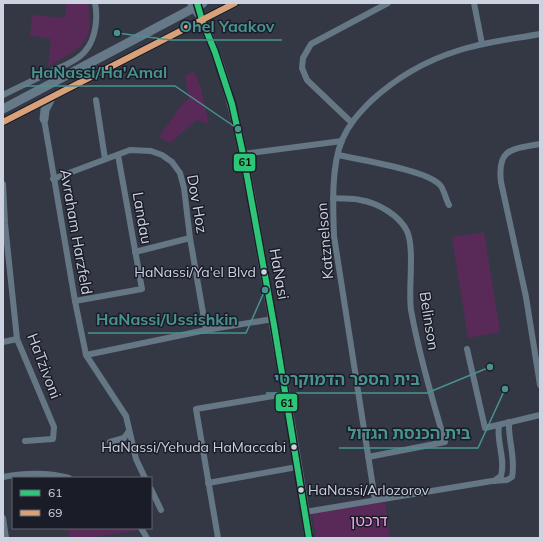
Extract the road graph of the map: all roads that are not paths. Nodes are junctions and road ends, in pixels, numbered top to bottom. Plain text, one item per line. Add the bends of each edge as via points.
1 (95, 3) edge
2 (235, 3) edge
3 (388, 3) edge
4 (474, 3) edge
5 (196, 5) edge
6 (202, 20) junction
7 (540, 34) edge
8 (482, 44) junction
9 (3, 95) edge
10 (51, 98) junction
11 (96, 100) dead end
12 (3, 109) edge
13 (25, 111) junction
14 (44, 119) junction
15 (3, 122) edge
16 (351, 122) junction
17 (342, 141) junction
18 (540, 144) edge
19 (243, 154) junction
20 (118, 155) junction
21 (338, 155) junction
22 (105, 159) junction
23 (53, 179) junction
24 (3, 184) edge
25 (333, 198) junction
26 (449, 205) dead end
27 (4, 222) edge
28 (190, 238) junction
29 (135, 252) junction
30 (75, 301) junction
31 (273, 319) junction
32 (206, 330) junction
33 (17, 339) junction
34 (3, 342) edge
35 (467, 349) dead end
36 (86, 355) junction
37 (540, 385) edge
38 (285, 394) junction
39 (540, 415) edge
40 (509, 422) junction
41 (499, 425) junction
42 (129, 431) junction
43 (24, 441) dead end
44 (110, 442) dead end
45 (368, 457) junction
46 (297, 467) junction
47 (3, 477) edge
48 (62, 477) edge
49 (145, 477) edge
50 (492, 481) junction
51 (208, 483) junction
52 (152, 491) edge
53 (374, 500) junction
54 (161, 510) dead end
55 (305, 512) junction
56 (3, 518) edge
57 (142, 529) edge
58 (6, 538) edge
59 (147, 538) edge
60 (218, 538) edge
61 (308, 538) edge

1 - 9 street via 95,26 90,45 78,58
2 - 6 street
3 - 16 street via 311,44 303,58 302,68 307,80
4 - 8 street
5 - 6 street
5 - 12 street
6 - 10 street
6 - 19 street, HaNasi via 232,104
7 - 8 street, Katznelson
8 - 16 street, Katznelson via 431,60 405,75 380,94
10 - 13 street
10 - 14 street
11 - 22 street
13 - 14 street via 37,112
13 - 15 street
14 - 23 street, Avraham Harzfeld
16 - 17 street, Katznelson
17 - 19 street
17 - 21 street, Katznelson
18 - 37 street via 515,148 508,152 499,168 526,297
19 - 31 street, HaNasi
20 - 22 street, Dov Hoz
20 - 28 street, Dov Hoz via 130,150 151,151 172,162 180,173 184,188
20 - 29 street, Landau
21 - 25 street, Katznelson
21 - 26 street via 424,176 440,185
22 - 23 street, Dov Hoz
23 - 30 street, Avraham Harzfeld
24 - 27 street, HaTzivoni
25 - 45 street, Katznelson via 334,236
25 - 45 street, Belinson via 360,200 378,206 390,212 407,231 411,250 411,308 445,442
27 - 33 street, HaTzivoni
28 - 29 street
28 - 32 street, Dov Hoz
29 - 30 street, Landau via 142,289
30 - 36 street, Avraham Harzfeld
31 - 32 street
31 - 38 street, HaNasi
32 - 36 street
33 - 34 street
33 - 43 street, HaTzivoni via 54,427 53,439
35 - 41 street via 486,428
36 - 42 street, Avraham Harzfeld via 126,416
38 - 46 street, HaNasi
38 - 51 street via 196,408
39 - 40 street
40 - 41 street
40 - 50 street via 512,477
41 - 50 street via 502,472 501,476
42 - 44 street via 124,438
42 - 49 street, Avraham Harzfeld via 136,459
45 - 53 street, Katznelson
46 - 51 street
46 - 55 street, HaNasi
47 - 48 street via 25,474
50 - 53 street
51 - 60 street
52 - 54 street
53 - 55 street
55 - 61 street, HaNasi
56 - 58 street
57 - 59 street

